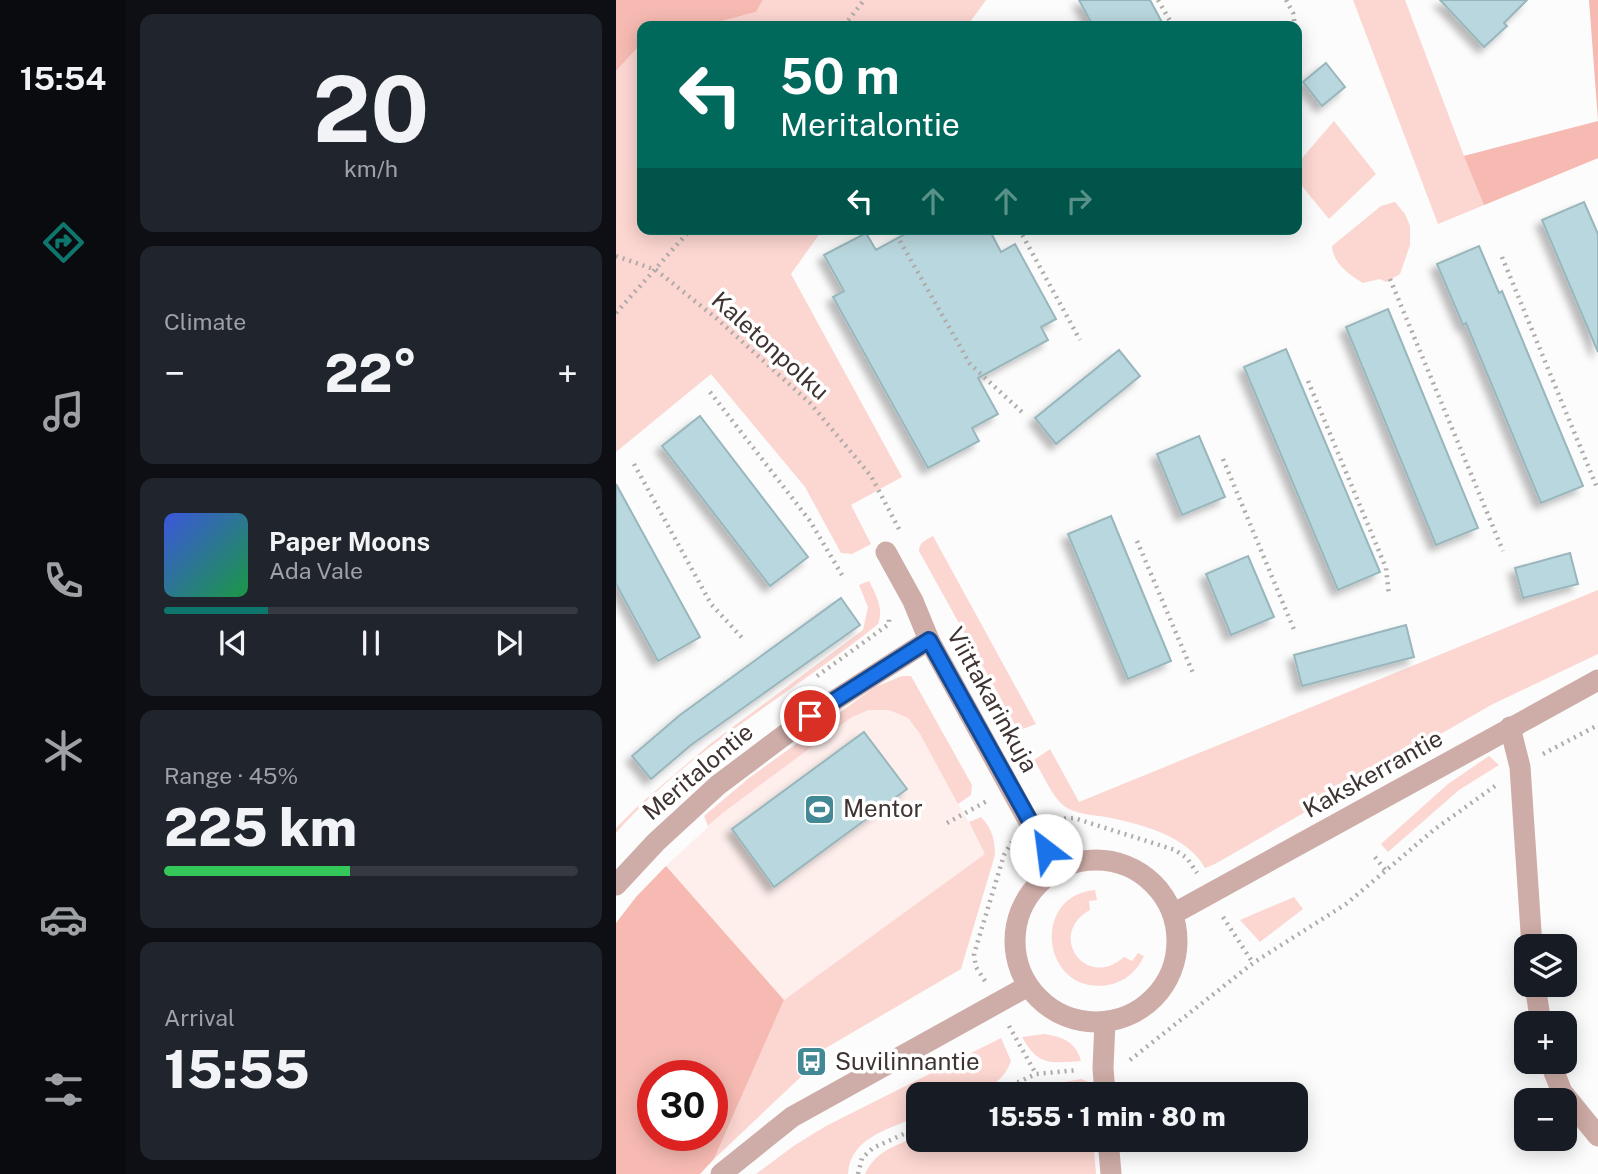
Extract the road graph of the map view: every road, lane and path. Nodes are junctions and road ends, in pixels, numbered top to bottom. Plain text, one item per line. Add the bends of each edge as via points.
1 (863, 0) edge
2 (1158, 0) edge
3 (1286, 0) edge
4 (848, 21) edge
5 (1170, 21) edge
6 (1294, 21) edge
7 (686, 235) edge
8 (1022, 235) edge
9 (900, 241) dead end
10 (616, 256) edge
11 (1502, 257) dead end
12 (656, 270) junction
13 (1390, 279) dead end
14 (616, 313) edge
15 (1080, 340) dead end
16 (1308, 381) dead end
17 (710, 392) dead end
18 (1023, 413) dead end
19 (1223, 459) dead end
20 (634, 464) dead end
21 (878, 490) dead end
22 (1598, 490) edge
23 (1137, 541) dead end
24 (1503, 551) dead end
25 (886, 552) dead end
26 (842, 575) dead end
27 (1389, 596) dead end
28 (1295, 632) dead end
29 (929, 640) junction
30 (745, 641) dead end
31 (1193, 673) dead end
32 (1598, 680) edge
33 (1598, 725) edge
34 (1510, 727) junction
35 (1520, 767) junction
36 (986, 801) dead end
37 (1051, 822) dead end
38 (947, 823) dead end
39 (1018, 839) dead end
40 (1375, 857) dead end
41 (1195, 869) dead end
42 (1058, 870) junction
43 (1386, 872) junction
44 (616, 886) edge
45 (1173, 914) junction
46 (1228, 923) dead end
47 (1531, 934) edge
48 (1253, 963) junction
49 (982, 976) dead end
50 (1028, 986) junction
51 (1105, 1022) junction
52 (1014, 1034) dead end
53 (1126, 1062) dead end
54 (1088, 1069) dead end
55 (1037, 1074) junction
56 (1555, 1074) edge
57 (1019, 1082) edge
58 (1104, 1082) edge
59 (906, 1133) edge
60 (1598, 1136) edge
61 (1109, 1152) edge
62 (721, 1174) edge
63 (858, 1174) edge
64 (1111, 1174) edge

1 - 4 path
2 - 5 path
3 - 6 path
7 - 12 path
8 - 15 path
9 - 18 path via 970,364
10 - 12 path, Kaletonpolku
11 - 22 path
12 - 14 path
12 - 21 path, Kaletonpolku via 810,403
13 - 24 path
16 - 27 path via 1386,568
17 - 26 path via 810,521
19 - 28 path
20 - 30 path via 711,604
23 - 31 path
25 - 29 street, Viittakarinkuja
29 - 42 street, Viittakarinkuja
29 - 44 street, Meritalontie via 810,716 718,785
32 - 34 street, Kakskerrantie
33 - 35 path
34 - 35 street
34 - 45 street, Kakskerrantie
35 - 43 path
35 - 47 street
36 - 38 path
37 - 41 path via 1074,818 1175,850
39 - 49 path via 1004,855 974,954
40 - 43 path
42 - 45 street via 1080,861 1118,863 1152,882
42 - 50 street via 1030,893 1015,930 1019,969
43 - 48 path via 1346,904
45 - 51 street via 1177,952 1163,989 1133,1014
46 - 48 path
48 - 53 path
50 - 51 street via 1057,1013 1075,1020
50 - 62 street via 792,1117
51 - 58 street
52 - 55 path
54 - 55 path
55 - 57 path
56 - 60 street via 1563,1092
59 - 63 path via 873,1148 862,1158
61 - 64 street

